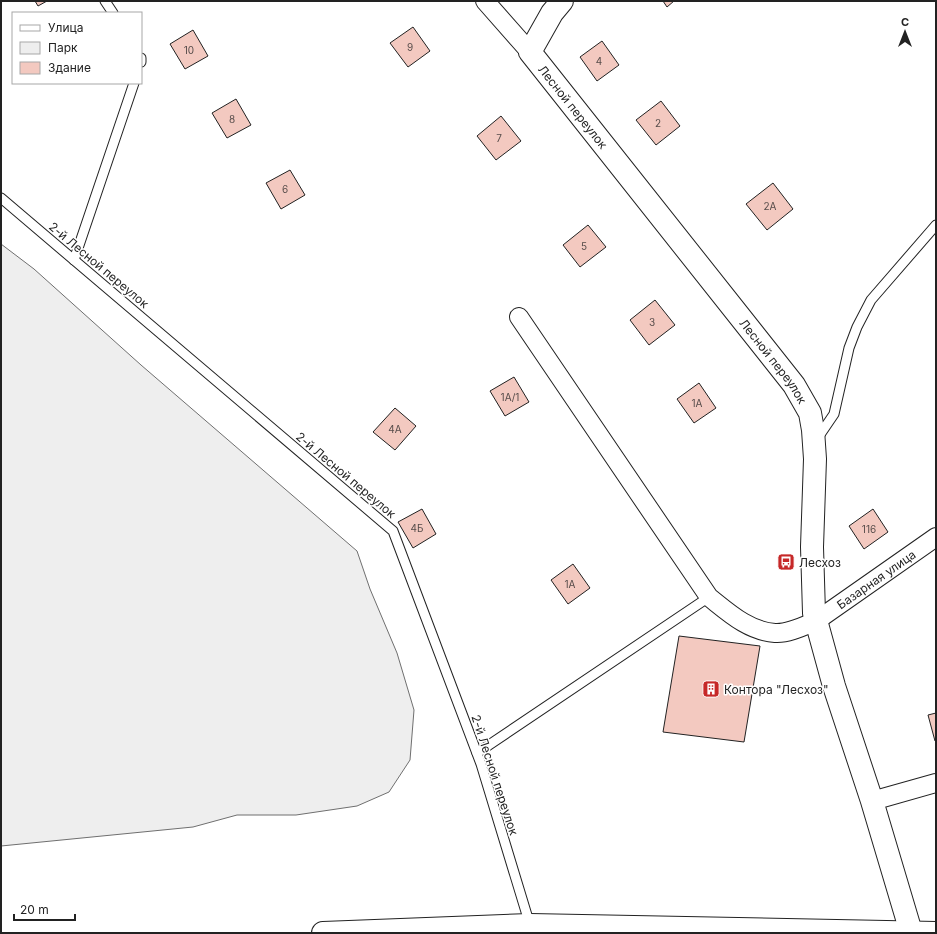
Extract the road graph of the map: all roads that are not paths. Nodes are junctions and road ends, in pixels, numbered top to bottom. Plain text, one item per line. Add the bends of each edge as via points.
1 (105, 1) edge
2 (485, 1) edge
3 (562, 1) edge
4 (112, 12) edge
5 (530, 52) junction
6 (134, 84) edge
7 (1, 198) edge
8 (936, 225) edge
9 (74, 260) junction
10 (519, 317) dead end
11 (814, 443) junction
12 (936, 537) edge
13 (709, 596) junction
14 (816, 621) junction
15 (477, 754) junction
16 (936, 783) edge
17 (872, 801) junction
18 (530, 925) junction
19 (911, 932) junction
20 (323, 933) edge
21 (936, 933) edge

1 - 4 lane
2 - 5 street, Лесной переулок
3 - 5 street via 552,13
5 - 11 street, Лесной переулок via 794,385 810,413
6 - 9 lane
7 - 9 lane, 2-й Лесной переулок
8 - 11 lane via 871,300 849,348 834,414
9 - 15 lane, 2-й Лесной переулок via 393,531
10 - 13 street, Базарная улица
11 - 14 street, Лесной переулок via 812,547
12 - 14 street, Базарная улица
13 - 14 street, Базарная улица via 737,620 756,629 776,633 794,630
13 - 15 lane
14 - 17 street, Лесной переулок via 834,686
15 - 18 lane, 2-й Лесной переулок
16 - 17 street
17 - 19 street, Лесной переулок
18 - 19 street
18 - 20 street
19 - 21 street

